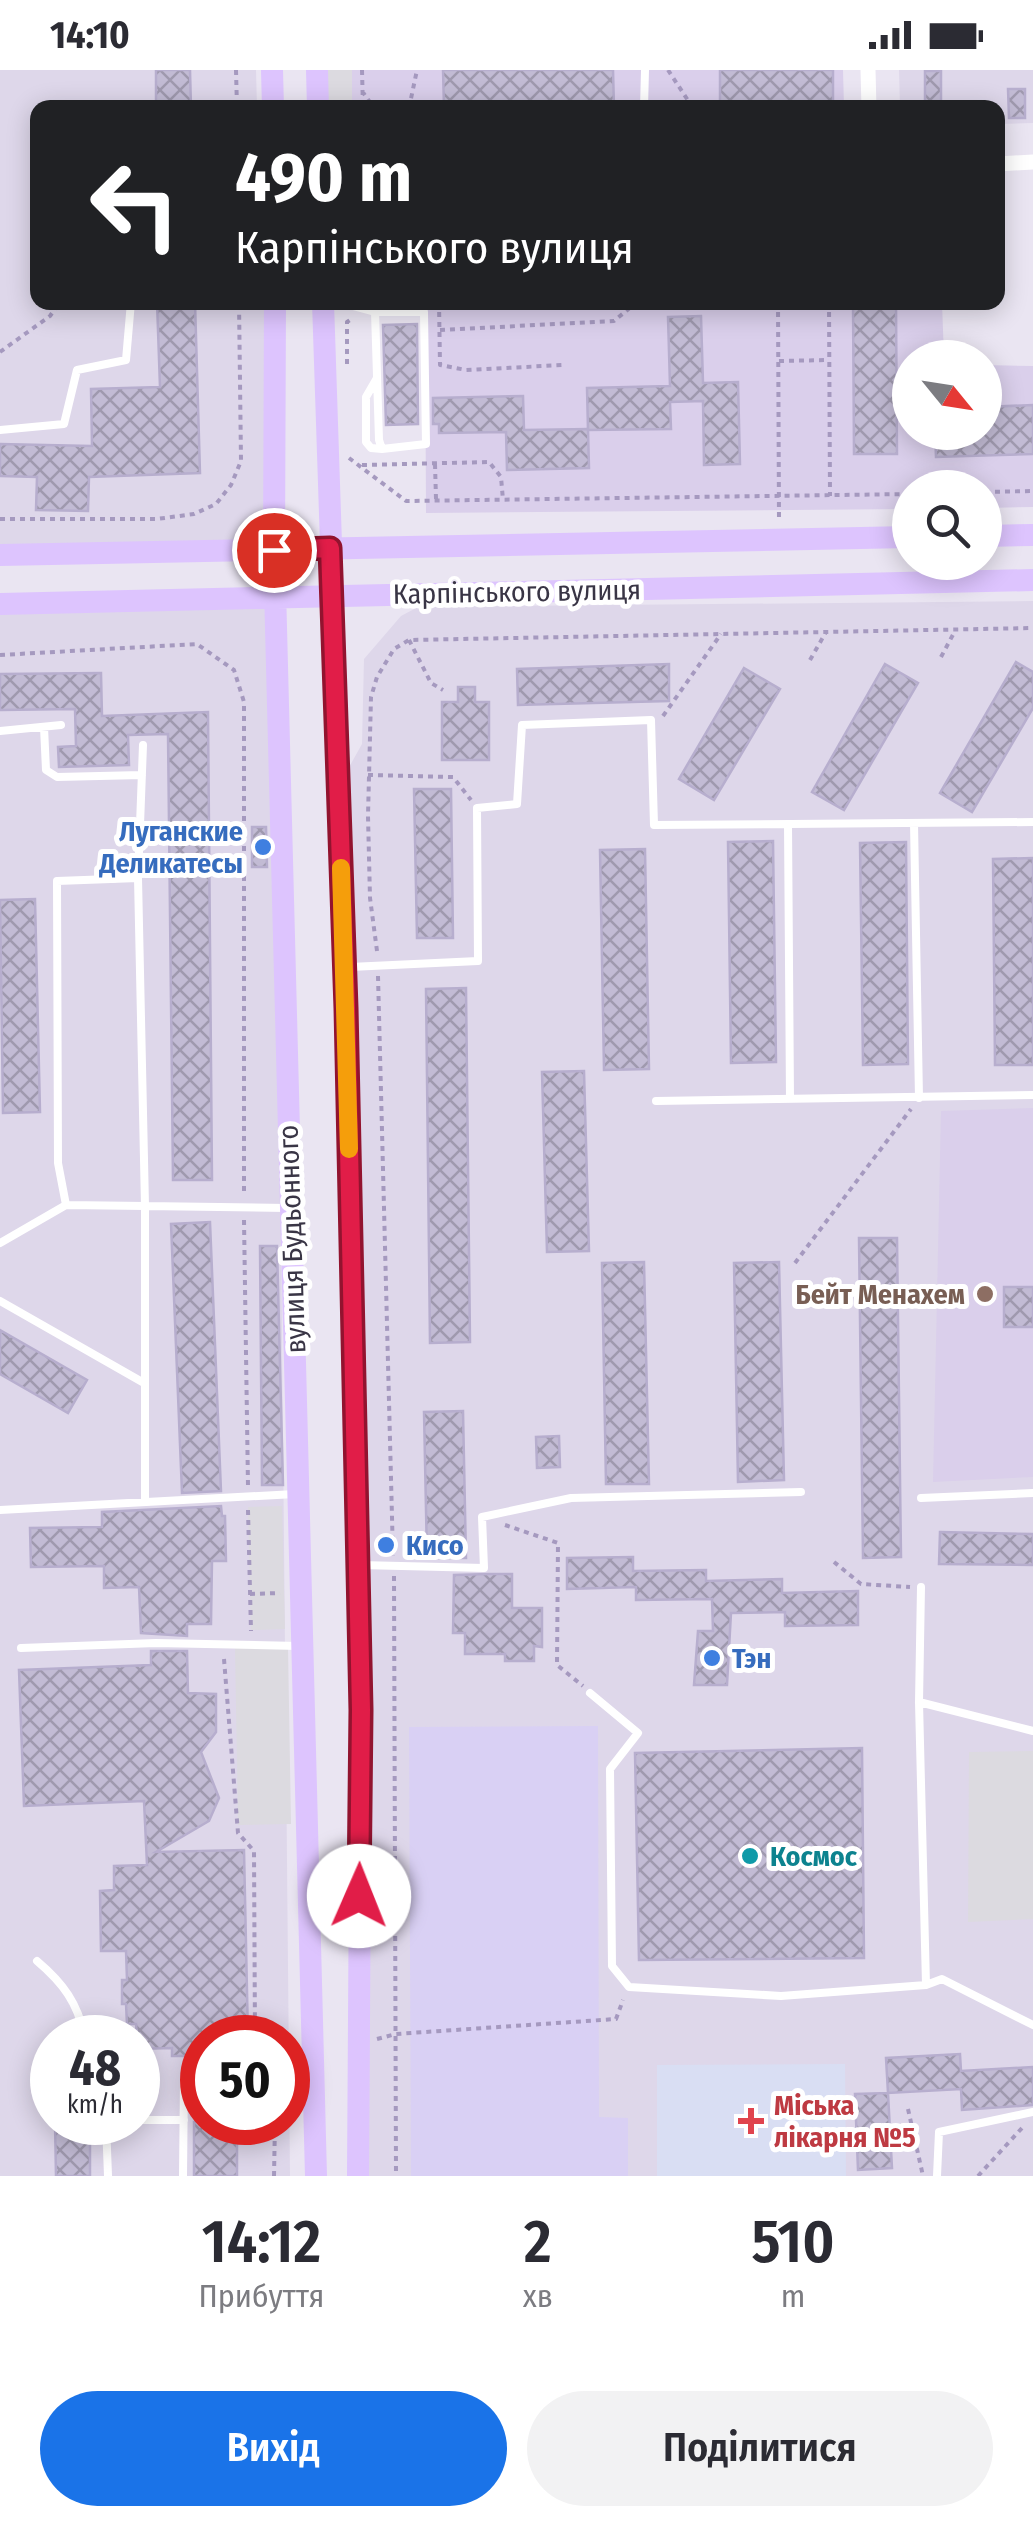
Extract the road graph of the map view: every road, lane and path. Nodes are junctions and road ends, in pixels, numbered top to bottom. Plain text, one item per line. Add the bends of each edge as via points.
1 (236, 70) edge
2 (272, 70) edge
3 (316, 70) edge
4 (362, 70) edge
5 (417, 70) edge
6 (645, 70) edge
7 (668, 70) edge
8 (868, 70) edge
9 (362, 91) junction
10 (237, 100) edge
11 (273, 100) edge
12 (318, 100) edge
13 (362, 100) edge
14 (368, 100) edge
15 (410, 100) edge
16 (644, 100) edge
17 (688, 100) edge
18 (869, 100) edge
19 (1033, 162) edge
20 (1005, 164) edge
21 (54, 310) edge
22 (129, 310) edge
23 (240, 310) edge
24 (274, 310) edge
25 (323, 310) edge
26 (355, 310) edge
27 (367, 310) edge
28 (439, 310) edge
29 (627, 310) edge
30 (778, 310) edge
31 (829, 310) edge
32 (375, 312) junction
33 (440, 330) junction
34 (0, 352) edge
35 (829, 360) junction
36 (778, 361) junction
37 (563, 365) dead end
38 (348, 380) dead end
39 (0, 430) edge
40 (349, 458) dead end
41 (358, 465) junction
42 (1002, 492) edge
43 (1033, 492) edge
44 (892, 494) edge
45 (830, 496) junction
46 (780, 497) junction
47 (503, 500) junction
48 (0, 519) edge
49 (1033, 535) edge
50 (1002, 536) edge
51 (892, 537) edge
52 (778, 540) junction
53 (330, 548) junction
54 (274, 550) junction
55 (0, 555) edge
56 (1033, 580) edge
57 (331, 596) junction
58 (275, 598) junction
59 (0, 604) edge
60 (1033, 628) edge
61 (956, 629) junction
62 (826, 632) junction
63 (720, 634) junction
64 (408, 640) junction
65 (0, 654) edge
66 (941, 658) dead end
67 (810, 660) dead end
68 (443, 690) dead end
69 (61, 726) dead end
70 (44, 727) junction
71 (0, 731) edge
72 (652, 732) junction
73 (142, 745) dead end
74 (142, 775) junction
75 (368, 775) junction
76 (477, 808) junction
77 (914, 822) junction
78 (1033, 822) edge
79 (788, 824) junction
80 (138, 878) junction
81 (378, 966) junction
82 (345, 968) junction
83 (1033, 1095) edge
84 (920, 1098) junction
85 (790, 1099) junction
86 (656, 1101) dead end
87 (66, 1206) junction
88 (146, 1206) junction
89 (291, 1208) junction
90 (244, 1210) junction
91 (0, 1244) edge
92 (795, 1263) dead end
93 (0, 1301) edge
94 (144, 1384) junction
95 (801, 1492) dead end
96 (1033, 1493) edge
97 (299, 1494) junction
98 (266, 1496) junction
99 (248, 1497) junction
100 (921, 1498) dead end
101 (145, 1502) junction
102 (266, 1506) dead end
103 (0, 1510) edge
104 (482, 1517) junction
105 (834, 1562) dead end
106 (358, 1565) junction
107 (921, 1588) joint
108 (302, 1592) junction
109 (250, 1594) junction
110 (223, 1645) junction
111 (251, 1645) junction
112 (303, 1646) junction
113 (20, 1648) dead end
114 (590, 1692) joint
115 (919, 1702) junction
116 (1033, 1731) edge
117 (37, 1960) dead end
118 (926, 1985) junction
119 (629, 1987) junction
120 (78, 2015) edge
121 (256, 2015) edge
122 (1033, 2025) edge
123 (358, 2044) junction
124 (310, 2074) edge
125 (315, 2074) junction
126 (908, 2110) dead end
127 (1032, 2114) edge
128 (107, 2145) edge
129 (184, 2145) edge
130 (274, 2145) edge
131 (108, 2176) edge
132 (183, 2176) edge
133 (274, 2176) edge
134 (316, 2176) edge
135 (358, 2176) edge
136 (923, 2176) edge
137 (938, 2176) edge
138 (978, 2176) edge

1 - 10 path
2 - 11 main road
3 - 12 main road
4 - 9 path
5 - 15 path
6 - 16 lane
7 - 17 path
8 - 18 street
9 - 13 path
9 - 14 path
19 - 20 street
21 - 34 path
22 - 39 lane via 126,360 76,370 64,424
23 - 48 path via 242,461 216,504 156,519
24 - 54 main road, вулиця Будьонного
25 - 53 main road, вулиця Будьонного
26 - 38 path via 347,322
27 - 32 lane
28 - 33 path
29 - 33 path via 614,321
30 - 36 path
31 - 35 path
32 - 32 lane via 424,312 426,444 382,449 366,442 366,397 377,378
33 - 37 path via 440,365
35 - 36 path
35 - 45 path
36 - 46 path
40 - 41 path
41 - 47 path via 406,501
41 - 47 path via 490,462 501,476
42 - 43 path
44 - 45 path
45 - 46 path
46 - 47 path
46 - 52 path
49 - 50 main road
51 - 52 main road, Карпінського вулиця
52 - 53 main road, Карпінського вулиця
53 - 54 main road, Карпінського вулиця
53 - 57 main road, вулиця Будьонного
54 - 55 main road, Карпінського вулиця
54 - 58 main road, вулиця Будьонного
56 - 57 main road, Карпінського вулиця
57 - 58 main road, Карпінського вулиця
57 - 82 main road, вулиця Будьонного
58 - 59 main road, Карпінського вулиця
58 - 89 main road, вулиця Будьонного
60 - 61 path
61 - 62 path
61 - 66 path
62 - 63 path
62 - 67 path
63 - 64 path
63 - 72 path
64 - 68 path via 431,683
64 - 75 path via 377,677
65 - 90 path via 197,644 234,670 244,702
69 - 70 lane
70 - 71 lane
70 - 74 lane via 46,770 56,778
72 - 76 lane via 651,720 522,725 517,804
72 - 79 lane via 654,825
73 - 74 lane
74 - 80 lane
75 - 76 path via 454,777
75 - 81 path
76 - 81 lane via 478,961
77 - 78 lane
77 - 79 lane
77 - 84 lane
79 - 85 lane
80 - 87 lane via 57,880 58,1162
80 - 88 lane
81 - 82 lane
82 - 106 main road, вулиця Будьонного
83 - 84 lane
84 - 85 lane
84 - 92 path
85 - 86 lane
87 - 88 lane
87 - 91 lane
88 - 90 lane
88 - 94 lane
89 - 90 lane
89 - 97 main road, вулиця Будьонного
90 - 99 path
93 - 94 lane
94 - 101 lane
95 - 104 lane via 571,1498
96 - 100 lane
97 - 98 lane
97 - 108 main road, вулиця Будьонного
98 - 99 lane
98 - 102 lane
99 - 101 lane
99 - 109 path
101 - 103 lane
104 - 106 lane via 484,1568
104 - 114 path via 558,1543 557,1665
105 - 107 path via 860,1584
106 - 123 main road, вулиця Будьонного
107 - 115 lane
108 - 109 path
108 - 112 main road, вулиця Будьонного
109 - 111 path
110 - 111 lane
110 - 113 lane
110 - 121 path via 238,1833 254,1851
111 - 112 lane
112 - 125 main road, вулиця Будьонного
114 - 119 lane via 638,1733 610,1769 612,1966
115 - 116 lane
115 - 118 lane
117 - 120 lane via 62,1982
118 - 119 lane via 781,1996
118 - 122 lane via 942,1979
119 - 123 path via 616,2019 396,2034
123 - 135 main road, вулиця Будьонного
124 - 125 lane
125 - 134 main road, вулиця Будьонного
126 - 136 path
127 - 137 lane via 939,2132
127 - 138 path
128 - 131 lane
129 - 132 lane
130 - 133 path

